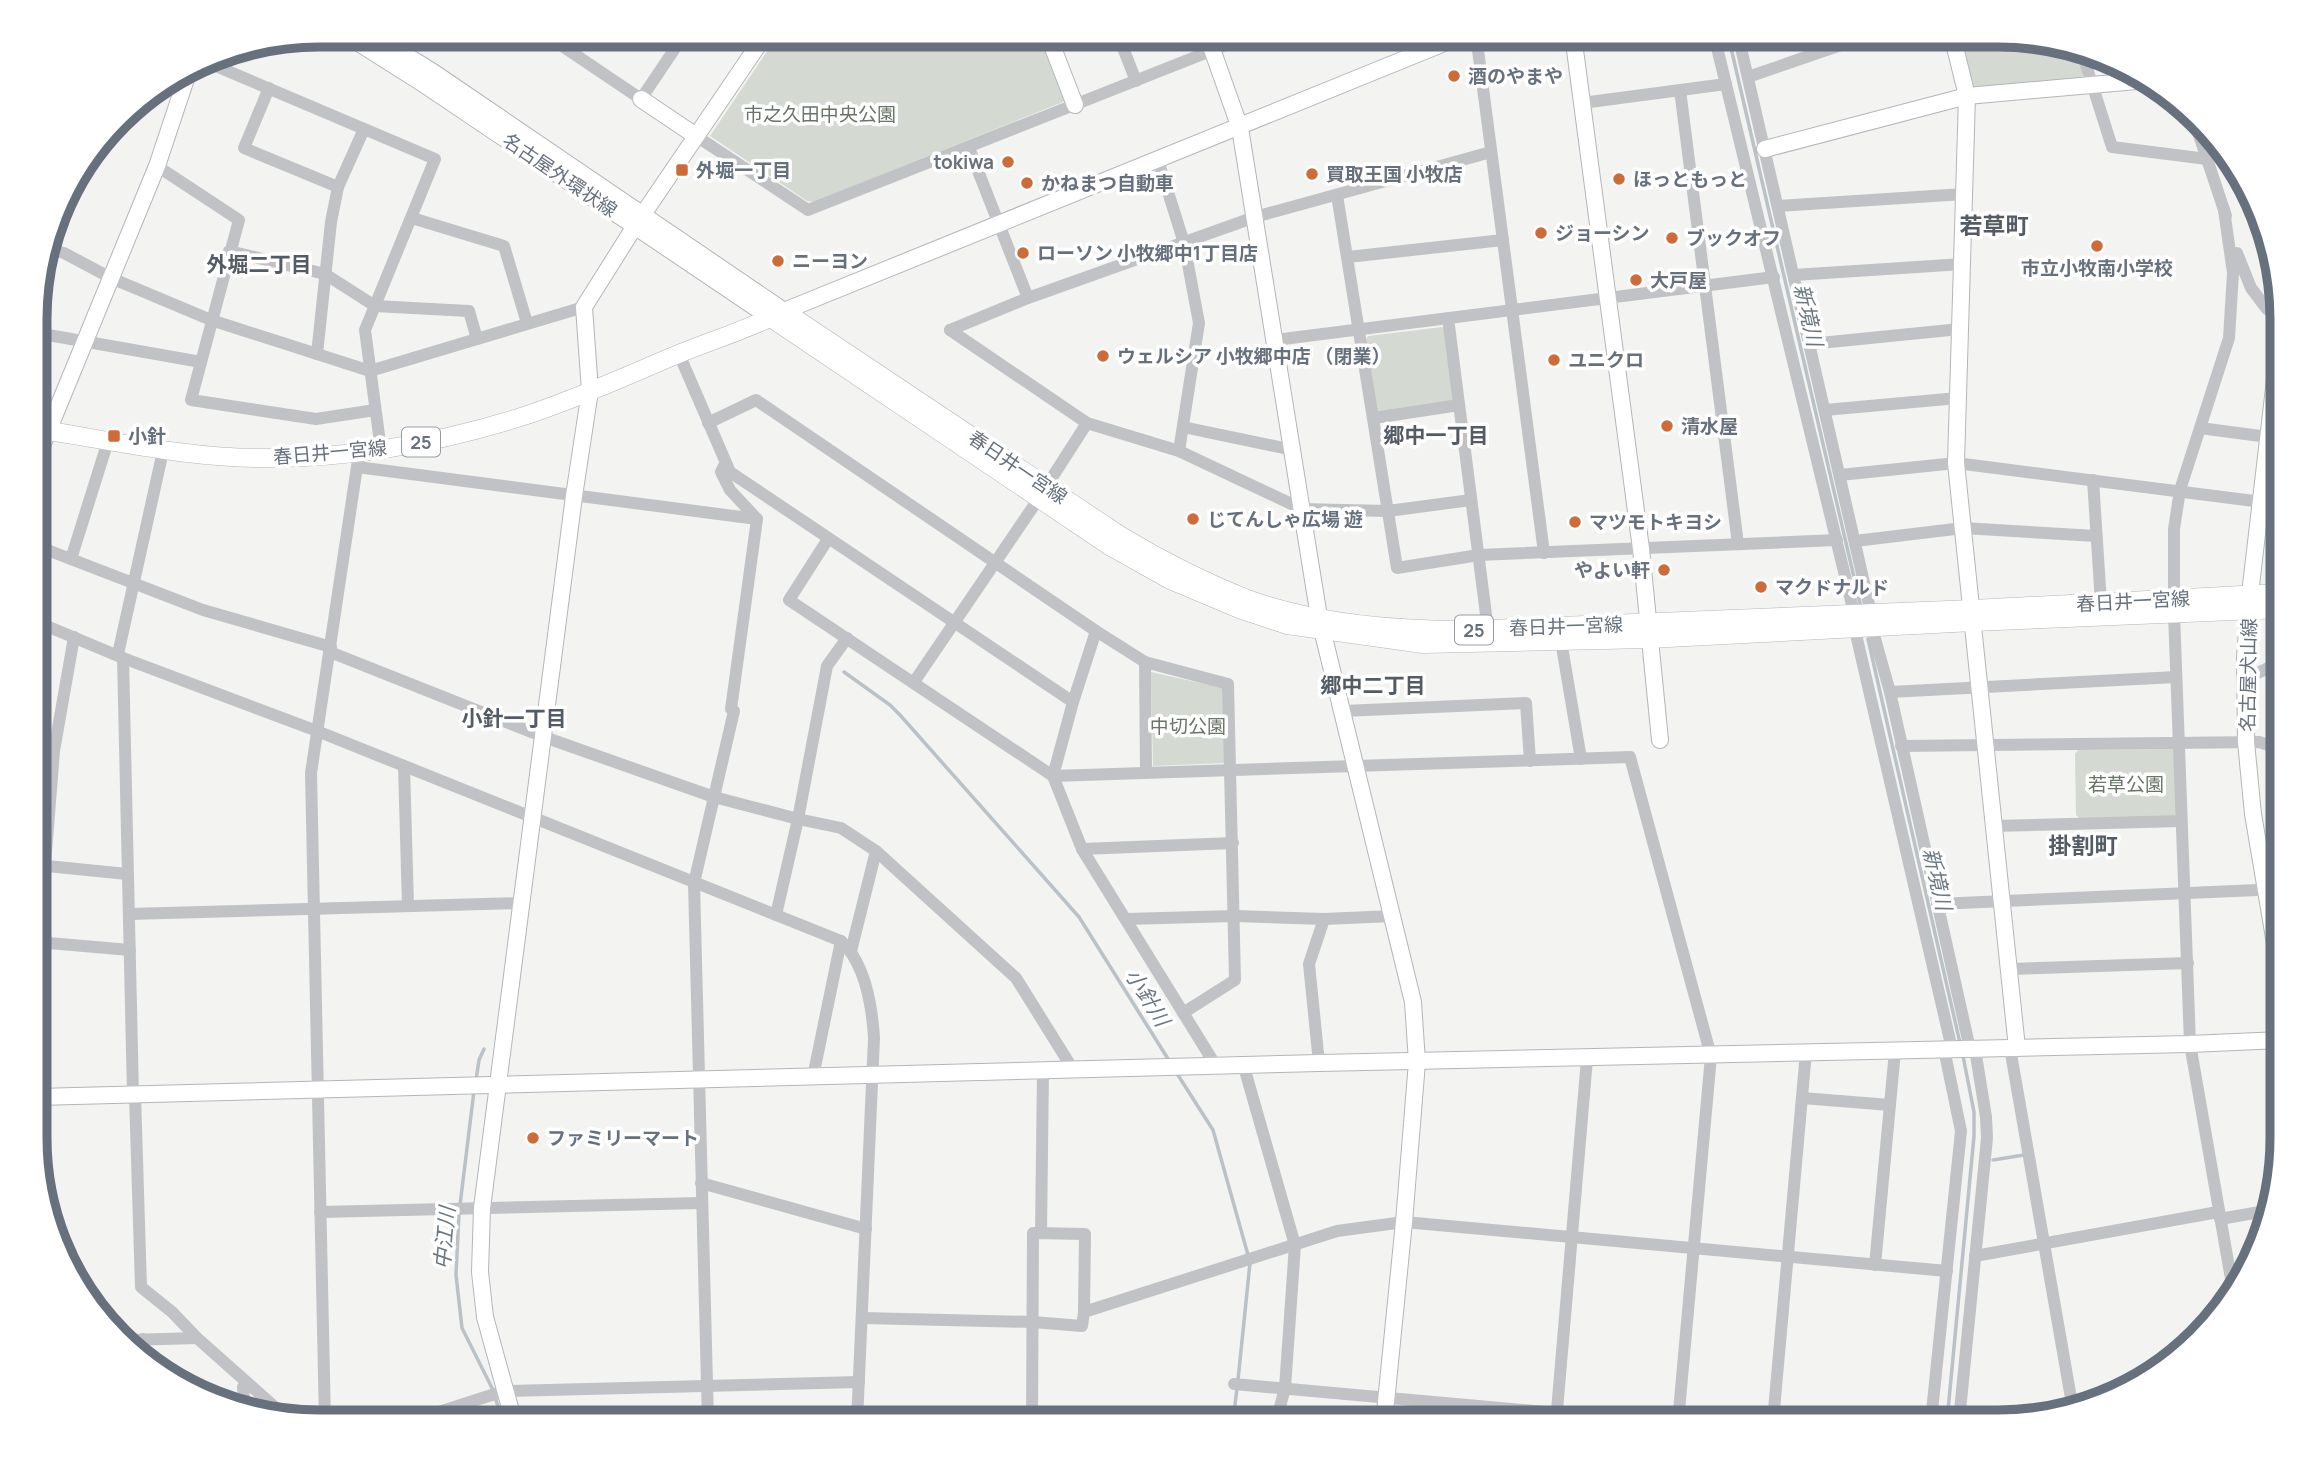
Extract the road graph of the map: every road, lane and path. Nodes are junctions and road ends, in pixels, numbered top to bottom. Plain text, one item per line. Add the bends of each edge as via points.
1 (365, 47) edge
2 (392, 47) edge
3 (565, 47) edge
4 (676, 47) edge
5 (757, 47) edge
6 (1053, 47) edge
7 (1123, 47) edge
8 (1201, 47) edge
9 (1210, 47) edge
10 (1435, 47) edge
11 (1478, 47) edge
12 (1575, 47) edge
13 (1717, 47) edge
14 (1741, 47) edge
15 (1834, 47) edge
16 (1955, 47) edge
17 (2085, 62) edge
18 (218, 67) edge
19 (1748, 76) junction
20 (1136, 81) junction
21 (2130, 82) edge
22 (185, 83) edge
23 (1726, 84) junction
24 (2093, 85) junction
25 (269, 88) junction
26 (1679, 90) junction
27 (1967, 96) junction
28 (641, 99) junction
29 (1582, 103) junction
30 (1075, 105) junction
31 (1240, 128) junction
32 (364, 129) junction
33 (1757, 131) junction
34 (1738, 135) junction
35 (696, 136) junction
36 (2200, 137) edge
37 (970, 148) junction
38 (1765, 149) junction
39 (1491, 152) junction
40 (2207, 159) junction
41 (1158, 160) junction
42 (157, 166) junction
43 (338, 187) junction
44 (1965, 194) junction
45 (1337, 195) junction
46 (1778, 206) junction
47 (2224, 210) junction
48 (1255, 217) junction
49 (412, 218) junction
50 (639, 220) junction
51 (999, 223) junction
52 (1503, 240) junction
53 (1184, 243) junction
54 (56, 251) edge
55 (229, 251) junction
56 (1348, 257) junction
57 (1963, 264) junction
58 (325, 274) junction
59 (1794, 275) junction
60 (1774, 277) junction
61 (111, 278) junction
62 (1704, 286) junction
63 (2232, 293) junction
64 (2256, 295) junction
65 (1028, 298) junction
66 (1608, 298) junction
67 (375, 306) junction
68 (584, 307) junction
69 (1512, 309) junction
70 (2269, 310) edge
71 (778, 314) junction
72 (1448, 318) junction
73 (211, 320) junction
74 (527, 323) junction
75 (1360, 329) junction
76 (1960, 329) junction
77 (47, 335) edge
78 (477, 339) junction
79 (1275, 340) junction
80 (86, 341) junction
81 (1810, 344) junction
82 (317, 354) junction
83 (679, 354) junction
84 (201, 362) junction
85 (370, 372) junction
86 (590, 391) junction
87 (1958, 398) junction
88 (1459, 405) junction
89 (375, 410) junction
90 (1825, 410) junction
91 (1374, 418) junction
92 (2270, 420) edge
93 (47, 422) edge
94 (708, 423) junction
95 (1087, 423) junction
96 (1183, 427) junction
97 (2200, 428) junction
98 (47, 431) edge
99 (2268, 437) junction
100 (108, 441) junction
101 (381, 450) junction
102 (1293, 450) junction
103 (163, 451) junction
104 (1179, 451) junction
105 (358, 460) junction
106 (725, 463) junction
107 (1956, 463) junction
108 (1840, 475) junction
109 (2092, 480) junction
110 (2180, 491) junction
111 (1043, 492) junction
112 (574, 496) junction
113 (1471, 500) junction
114 (2262, 502) junction
115 (1302, 509) junction
116 (1388, 511) junction
117 (757, 519) junction
118 (1963, 528) junction
119 (2096, 536) junction
120 (828, 539) junction
121 (1837, 540) junction
122 (1855, 541) junction
123 (1738, 544) junction
124 (1641, 549) junction
125 (47, 550) edge
126 (1544, 552) junction
127 (1479, 555) junction
128 (71, 559) junction
129 (995, 563) junction
130 (135, 584) junction
131 (2270, 596) edge
132 (2250, 602) junction
133 (2101, 603) junction
134 (2174, 607) junction
135 (2270, 607) edge
136 (1973, 616) junction
137 (1863, 621) junction
138 (954, 622) junction
139 (1321, 624) junction
140 (47, 626) edge
141 (1488, 630) junction
142 (1096, 631) junction
143 (1649, 631) junction
144 (74, 637) junction
145 (847, 638) junction
146 (1561, 641) junction
147 (330, 650) junction
148 (120, 656) junction
149 (1145, 662) junction
150 (2270, 667) edge
151 (2176, 677) junction
152 (2245, 678) junction
153 (914, 682) junction
154 (1979, 687) junction
155 (1890, 692) junction
156 (1073, 702) junction
157 (1343, 711) junction
158 (317, 731) junction
159 (544, 737) junction
160 (1660, 740) dead end
161 (2246, 742) junction
162 (2180, 743) junction
163 (1985, 745) junction
164 (1901, 746) junction
165 (2270, 746) edge
166 (1581, 760) junction
167 (1530, 761) junction
168 (404, 766) junction
169 (1356, 766) junction
170 (1231, 770) junction
171 (1146, 772) junction
172 (1053, 776) junction
173 (714, 797) junction
174 (47, 812) edge
175 (533, 818) junction
176 (798, 819) junction
177 (2182, 821) junction
178 (1994, 826) junction
179 (1233, 842) junction
180 (1082, 849) junction
181 (876, 851) junction
182 (47, 866) edge
183 (127, 874) junction
184 (2270, 874) edge
185 (694, 883) junction
186 (2270, 888) edge
187 (2185, 892) junction
188 (2003, 900) junction
189 (522, 903) junction
190 (1937, 904) junction
191 (408, 906) junction
192 (313, 908) junction
193 (129, 914) junction
194 (776, 915) junction
195 (1235, 916) junction
196 (1392, 916) junction
197 (1126, 919) junction
198 (1324, 919) junction
199 (841, 941) junction
200 (47, 943) edge
201 (130, 950) junction
202 (851, 951) junction
203 (2188, 963) junction
204 (2010, 969) junction
205 (1183, 1013) junction
206 (2270, 1040) edge
207 (2190, 1044) junction
208 (2013, 1048) junction
209 (1948, 1049) junction
210 (1973, 1049) junction
211 (1895, 1051) junction
212 (1806, 1052) junction
213 (1711, 1056) junction
214 (1587, 1059) junction
215 (1417, 1062) junction
216 (1319, 1063) junction
217 (1216, 1066) junction
218 (1244, 1067) junction
219 (1043, 1071) junction
220 (1074, 1071) junction
221 (872, 1075) junction
222 (813, 1077) junction
223 (698, 1080) junction
224 (483, 1085) junction
225 (316, 1090) junction
226 (134, 1095) junction
227 (47, 1097) edge
228 (1802, 1098) junction
229 (1890, 1105) junction
230 (701, 1183) junction
231 (701, 1203) junction
232 (478, 1208) junction
233 (2259, 1211) edge
234 (320, 1212) junction
235 (2219, 1216) junction
236 (1404, 1222) junction
237 (866, 1229) junction
238 (1041, 1233) junction
239 (1572, 1237) junction
240 (2045, 1243) junction
241 (1294, 1245) junction
242 (1693, 1249) junction
243 (1975, 1256) junction
244 (1787, 1257) junction
245 (1875, 1265) junction
246 (1947, 1271) junction
247 (2231, 1278) edge
248 (1084, 1312) junction
249 (863, 1318) junction
250 (1033, 1322) junction
251 (197, 1338) junction
252 (137, 1339) edge
253 (143, 1339) junction
254 (143, 1345) edge
255 (859, 1382) junction
256 (247, 1383) junction
257 (1234, 1384) dead end
258 (707, 1385) junction
259 (1285, 1388) junction
260 (503, 1392) junction
261 (1387, 1398) junction
262 (244, 1399) edge
263 (2071, 1399) edge
264 (272, 1406) edge
265 (325, 1410) edge
266 (446, 1410) edge
267 (510, 1410) edge
268 (708, 1410) edge
269 (858, 1410) edge
270 (1032, 1410) edge
271 (1279, 1410) edge
272 (1386, 1410) edge
273 (1494, 1410) edge
274 (1558, 1410) edge
275 (1679, 1410) edge
276 (1774, 1410) edge
277 (1932, 1410) edge
278 (1960, 1410) edge

1 - 50 street, 名古屋外環状線
2 - 50 street, 名古屋外環状線
3 - 28 street
4 - 28 street
5 - 35 street
6 - 30 street
7 - 20 street
8 - 20 street
9 - 31 street
10 - 31 street
11 - 39 street
12 - 29 street
13 - 23 street
14 - 19 street
15 - 19 street
16 - 27 street
17 - 24 street
18 - 25 street
19 - 33 street
20 - 30 street
21 - 24 street
22 - 42 street
23 - 26 street
23 - 34 street
24 - 27 street
24 - 40 street via 2112,147
25 - 32 street
25 - 43 street via 244,148
26 - 29 street
26 - 62 street
27 - 38 street
27 - 44 street
28 - 35 street
29 - 66 street
30 - 37 street
31 - 41 street
31 - 48 street
32 - 43 street
32 - 49 street via 435,159
33 - 34 street
33 - 38 street
34 - 60 street
35 - 37 street via 808,210
35 - 50 street
36 - 40 street
37 - 51 street
38 - 46 street
39 - 45 street
39 - 52 street
40 - 47 street
41 - 51 street
41 - 53 street
42 - 55 street via 239,219
42 - 61 street
43 - 58 street
44 - 46 street
44 - 57 street
45 - 48 street
45 - 56 street
46 - 59 street
47 - 63 street
47 - 64 street via 2239,262
48 - 53 street
48 - 79 street
49 - 67 street
49 - 74 street via 503,246
50 - 68 street
50 - 71 street, 名古屋外環状線
51 - 65 street
51 - 71 street
52 - 56 street
52 - 69 street
53 - 65 street
53 - 96 street via 1199,323
54 - 61 street
55 - 58 street
55 - 73 street
56 - 75 street
57 - 59 street
57 - 76 street
58 - 67 street
58 - 82 street
59 - 81 street
60 - 62 street
60 - 121 street
61 - 73 street
61 - 80 street
62 - 66 street
62 - 123 street
63 - 64 street
63 - 97 street via 2230,338
64 - 70 street
65 - 95 street via 950,330
66 - 69 street
66 - 124 street
67 - 78 street via 469,311
67 - 85 street via 365,330
68 - 74 street
68 - 86 street
69 - 72 street
69 - 126 street
71 - 83 main road, 春日井一宮線 / 25
71 - 111 main road, 春日井一宮線 / 25
72 - 75 street
72 - 88 street
73 - 82 street
73 - 84 street
74 - 78 street
75 - 79 street
75 - 91 street
76 - 81 street
76 - 87 street
77 - 80 street
78 - 85 street
79 - 102 street
80 - 84 street
80 - 93 street
81 - 90 street
82 - 85 street
83 - 86 main road, 春日井一宮線 / 25
83 - 94 street
84 - 89 street via 191,400 316,419
85 - 89 street
86 - 101 main road, 春日井一宮線 / 25 via 466,433
86 - 112 street
87 - 90 street
87 - 107 street
88 - 91 street
88 - 113 street
89 - 101 street
90 - 108 street
91 - 116 street
92 - 99 street, 名古屋犬山線
94 - 106 street
94 - 129 street via 756,400
95 - 104 street
95 - 111 street
96 - 102 street
96 - 104 street
97 - 99 street
97 - 110 street
98 - 100 main road, 春日井一宮線 / 25
99 - 114 street, 名古屋犬山線
100 - 103 main road, 春日井一宮線 / 25
100 - 128 street
101 - 105 main road, 春日井一宮線 / 25
102 - 115 street
103 - 105 main road, 春日井一宮線 / 25
103 - 130 street
104 - 115 street
105 - 112 street
105 - 147 street
106 - 117 street via 721,472 730,490
106 - 120 street via 730,472
107 - 108 street
107 - 109 street
107 - 118 street
108 - 122 street
109 - 110 street
109 - 119 street
110 - 114 street
110 - 134 street via 2174,529
111 - 129 street
111 - 139 main road, 春日井一宮線 / 25 via 1111,547 1170,580 1287,625
112 - 117 street
112 - 159 street
113 - 116 street
113 - 127 street
114 - 132 street, 名古屋犬山線
115 - 116 street
115 - 139 street
116 - 127 street via 1397,568
117 - 173 street via 734,711
118 - 119 street
118 - 122 street
118 - 136 street
119 - 133 street
120 - 138 street
120 - 145 street via 789,600
121 - 123 street
121 - 137 street
122 - 137 street
123 - 124 street
124 - 126 street
124 - 143 street
125 - 128 street
126 - 127 street
127 - 141 street
128 - 130 street
129 - 138 street
129 - 142 street
130 - 147 street
130 - 148 street
131 - 132 main road, 春日井一宮線 / 25
132 - 134 main road, 春日井一宮線 / 25
132 - 135 main road, 春日井一宮線 / 25
132 - 152 street, 名古屋犬山線
133 - 134 main road, 春日井一宮線 / 25
133 - 136 main road, 春日井一宮線 / 25
134 - 136 main road, 春日井一宮線 / 25
134 - 151 street
136 - 137 main road, 春日井一宮線 / 25
136 - 154 street
137 - 143 main road, 春日井一宮線 / 25
137 - 155 street
137 - 209 street
138 - 153 street
138 - 156 street
139 - 141 main road, 春日井一宮線 / 25
139 - 146 main road, 春日井一宮線 / 25 via 1423,644
139 - 157 street
140 - 144 street
141 - 143 main road, 春日井一宮線 / 25
142 - 149 street
142 - 156 street
143 - 146 main road, 春日井一宮線 / 25
143 - 160 street
144 - 148 street
144 - 174 street
145 - 153 street
145 - 176 street via 827,666
146 - 166 street
147 - 158 street
147 - 159 street
148 - 158 street
148 - 183 street
149 - 170 street via 1228,684
149 - 171 street
150 - 152 street
151 - 154 street
151 - 162 street
152 - 161 street, 名古屋犬山線
153 - 172 street
154 - 155 street
154 - 163 street
155 - 164 street
156 - 172 street
157 - 167 street via 1526,703
157 - 169 street
158 - 168 street
158 - 192 street via 311,773
159 - 173 street
159 - 175 street
161 - 162 street
161 - 165 street
161 - 184 street, 名古屋犬山線 via 2253,814
162 - 163 street
162 - 177 street
163 - 164 street
163 - 178 street
164 - 190 street
166 - 167 street
166 - 213 street via 1630,757
167 - 169 street
168 - 175 street
168 - 191 street
169 - 170 street
169 - 196 street
170 - 171 street
170 - 179 street
171 - 172 street
172 - 180 street
173 - 176 street
173 - 185 street
175 - 185 street
175 - 189 street
176 - 181 street via 841,828
176 - 194 street
177 - 178 street
177 - 187 street
178 - 188 street
179 - 180 street
179 - 195 street
180 - 197 street
181 - 202 street
181 - 220 street via 1016,978
182 - 183 street
183 - 193 street
185 - 194 street
185 - 223 street
186 - 187 street
187 - 188 street
187 - 203 street
188 - 190 street
188 - 204 street
189 - 191 street
189 - 224 street
190 - 210 street
191 - 192 street
192 - 193 street
192 - 225 street
193 - 201 street
194 - 199 street
195 - 197 street
195 - 198 street
195 - 205 street via 1235,980
196 - 198 street
196 - 215 street via 1413,1002
197 - 205 street
198 - 216 street via 1309,964
199 - 202 street
199 - 222 street
200 - 201 street
201 - 226 street
202 - 221 street via 872,1015
203 - 204 street
203 - 207 street
204 - 208 street
205 - 217 street
206 - 207 street
207 - 208 street
207 - 235 street
208 - 210 street
208 - 240 street
209 - 210 street
209 - 211 street
209 - 246 street via 1961,1131
210 - 243 street via 1987,1138
211 - 212 street
211 - 229 street
212 - 213 street
212 - 228 street
213 - 214 street
213 - 242 street
214 - 215 street
214 - 239 street
215 - 216 street
215 - 236 street
216 - 218 street
217 - 218 street
217 - 220 street
218 - 241 street
219 - 220 street
219 - 221 street
219 - 238 street
221 - 222 street
221 - 237 street
222 - 223 street
223 - 224 street
223 - 230 street
224 - 225 street
224 - 232 street
225 - 226 street
225 - 234 street
226 - 227 street
226 - 251 street via 141,1287
228 - 229 street
228 - 244 street
229 - 245 street
230 - 231 street
230 - 237 street
231 - 232 street
231 - 258 street
232 - 234 street
232 - 260 street via 482,1296
233 - 235 street
234 - 265 street
235 - 240 street
235 - 247 street
236 - 239 street
236 - 241 street via 1349,1229
236 - 261 street
237 - 249 street
238 - 248 street via 1085,1234
238 - 250 street via 1033,1233
239 - 242 street
239 - 274 street
240 - 243 street
240 - 263 street
241 - 248 street
241 - 259 street
242 - 244 street
242 - 275 street
243 - 278 street
244 - 245 street
244 - 276 street
245 - 246 street
246 - 277 street
248 - 250 street via 1082,1325
249 - 250 street
249 - 255 street
250 - 270 street
251 - 253 street
251 - 256 street
252 - 253 street
253 - 254 street
255 - 258 street
255 - 269 street
256 - 262 street
256 - 264 street
257 - 259 street
258 - 260 street
258 - 268 street
259 - 261 street
259 - 271 street
260 - 266 street
260 - 267 street
261 - 272 street
261 - 273 street

